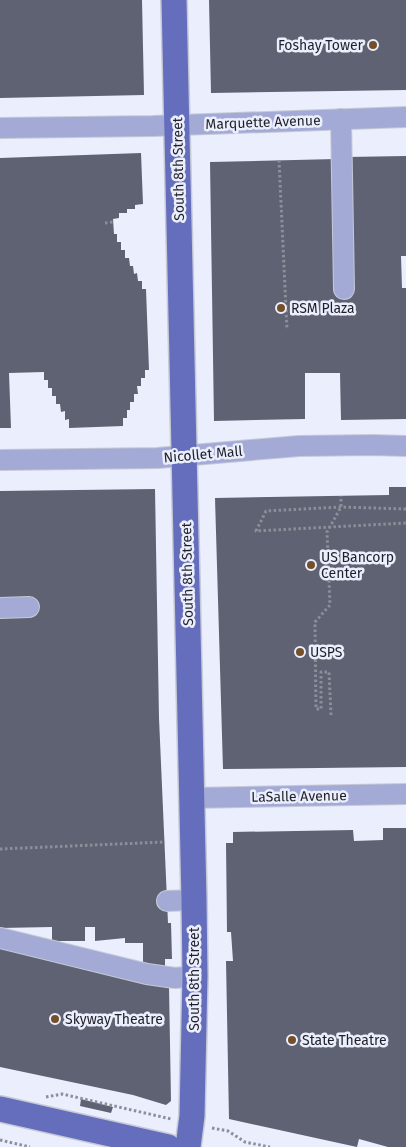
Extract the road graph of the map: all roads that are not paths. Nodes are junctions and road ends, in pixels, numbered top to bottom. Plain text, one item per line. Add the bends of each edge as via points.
1 (174, 0) edge
2 (406, 117) edge
3 (341, 120) junction
4 (177, 125) junction
5 (0, 128) edge
6 (344, 289) dead end
7 (406, 446) edge
8 (184, 455) junction
9 (0, 460) edge
10 (30, 607) dead end
11 (0, 608) edge
12 (406, 794) edge
13 (192, 798) junction
14 (194, 900) junction
15 (167, 901) dead end
16 (0, 938) edge
17 (195, 976) junction
18 (0, 1110) edge
19 (190, 1135) edge
20 (168, 1147) edge

1 - 4 main road, South 8th Street
2 - 3 street, Marquette Avenue
3 - 4 street, Marquette Avenue
3 - 6 street
4 - 5 street, Marquette Avenue
4 - 8 main road, South 8th Street
7 - 8 street, Nicollet Mall via 299,446
8 - 9 street, Nicollet Mall
8 - 13 main road, South 8th Street
10 - 11 street
12 - 13 street, LaSalle Avenue
13 - 14 main road, South 8th Street
14 - 15 street
14 - 17 main road, South 8th Street
16 - 17 street via 147,974 175,978
17 - 19 main road, South 8th Street
18 - 20 main road

